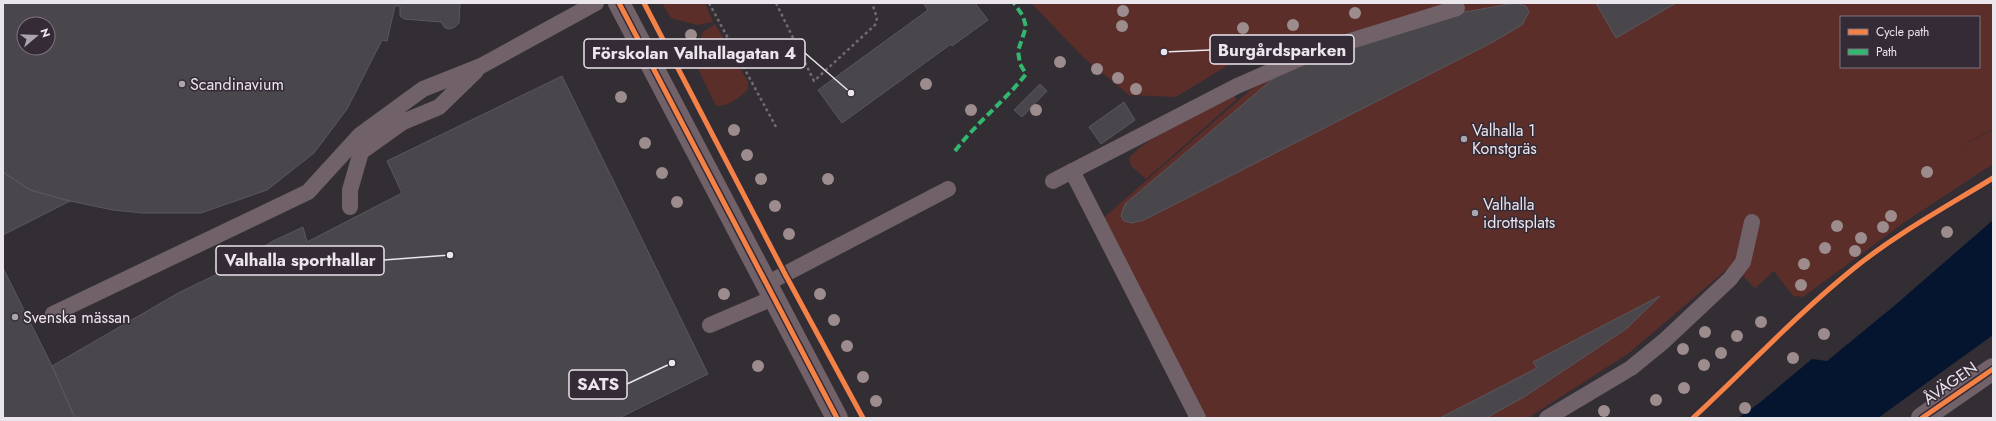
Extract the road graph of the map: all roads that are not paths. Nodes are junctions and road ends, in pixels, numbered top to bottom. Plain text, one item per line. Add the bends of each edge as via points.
1 (596, 3) edge
2 (619, 3) edge
3 (1458, 8) dead end
4 (481, 66) junction
5 (1072, 171) junction
6 (1053, 181) dead end
7 (948, 189) dead end
8 (350, 207) dead end
9 (1752, 222) dead end
10 (769, 291) junction
11 (53, 314) dead end
12 (710, 325) dead end
13 (1993, 369) edge
14 (836, 418) edge
15 (1198, 418) edge
16 (1547, 418) edge
17 (1922, 418) edge

1 - 4 lane
2 - 10 street
3 - 5 lane via 1308,56 1237,86
4 - 8 lane via 439,107 403,122 362,152 350,190
4 - 11 lane via 423,89 360,135 308,192
5 - 6 lane
5 - 15 lane
7 - 10 lane
9 - 16 lane via 1743,262 1730,279 1631,368
10 - 12 lane
10 - 14 street
13 - 17 street, ÅVÄGEN

